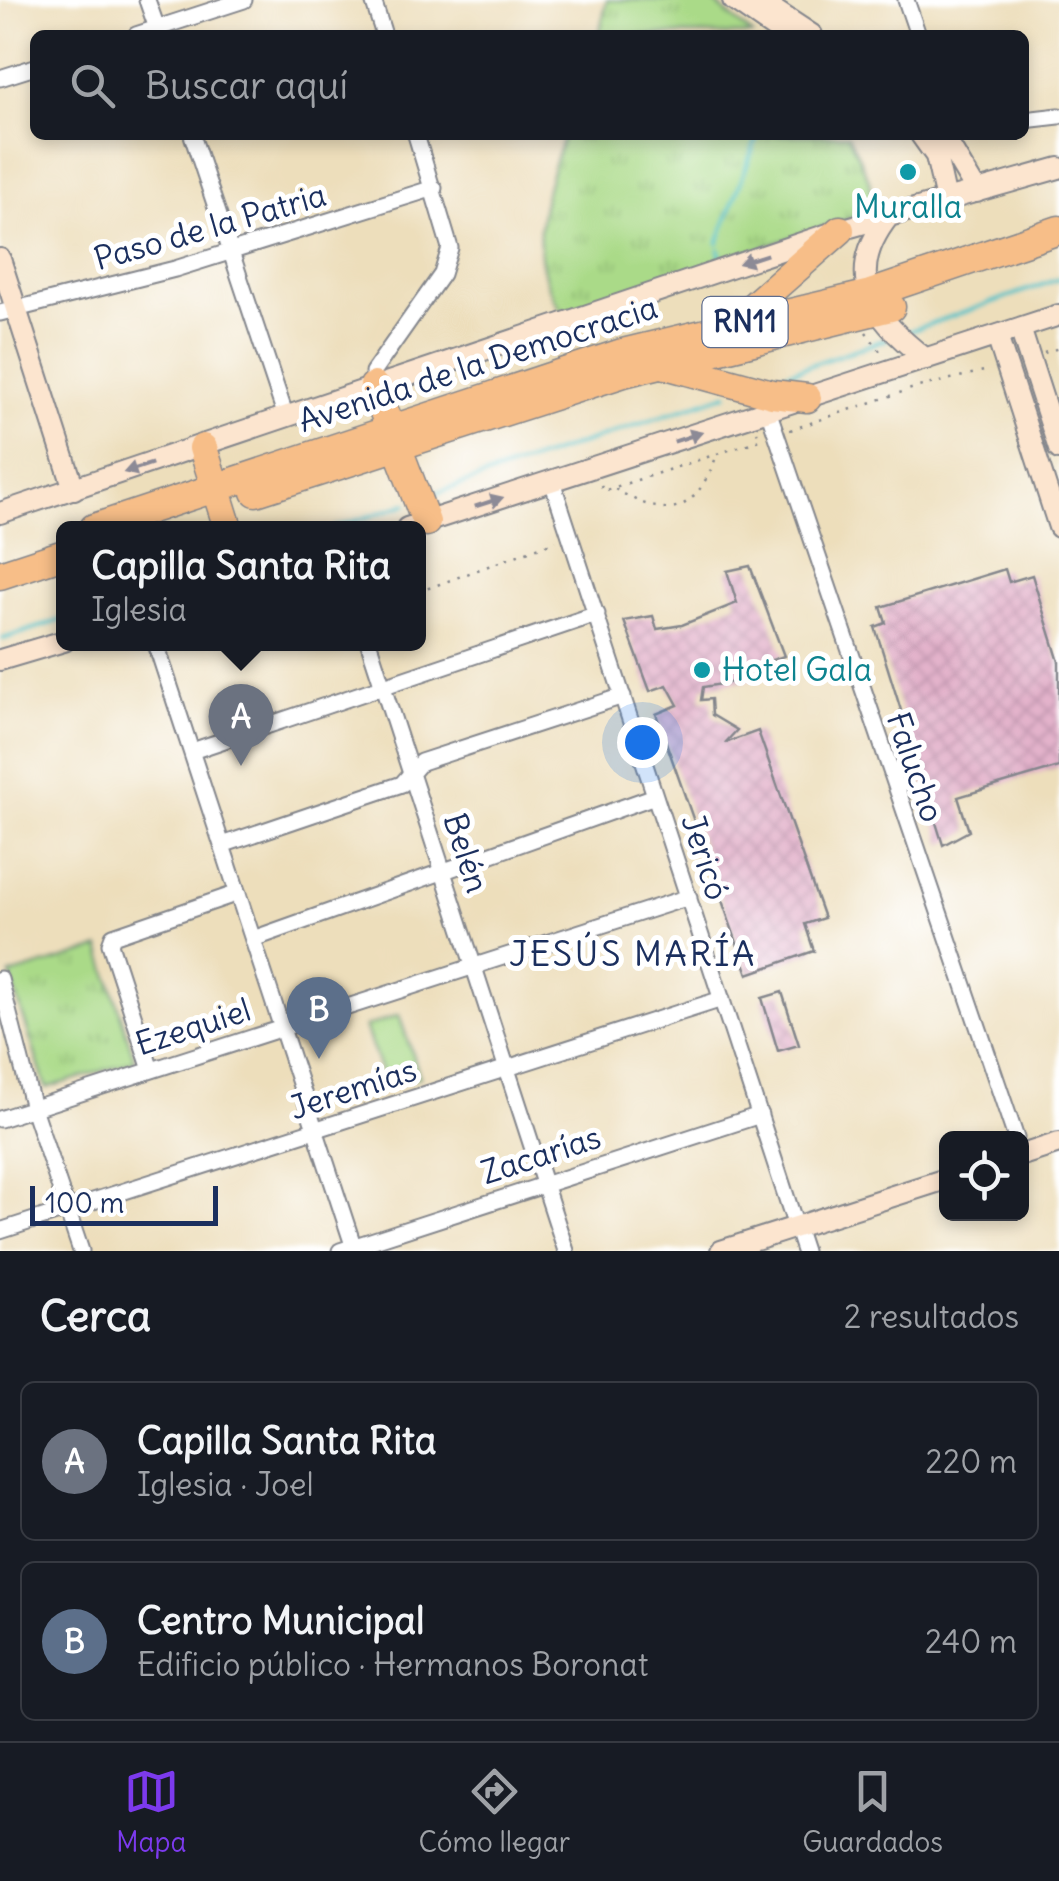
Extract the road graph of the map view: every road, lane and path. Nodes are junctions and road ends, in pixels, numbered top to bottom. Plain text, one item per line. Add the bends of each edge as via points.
1 (147, 0) edge
2 (244, 0) edge
3 (373, 0) edge
4 (733, 0) edge
5 (759, 0) edge
6 (906, 0) edge
7 (157, 30) edge
8 (163, 30) edge
9 (382, 30) edge
10 (777, 30) edge
11 (804, 30) edge
12 (916, 30) edge
13 (30, 68) edge
14 (0, 78) edge
15 (1059, 116) edge
16 (1029, 119) edge
17 (194, 140) edge
18 (418, 140) edge
19 (925, 140) edge
20 (946, 140) edge
21 (1055, 172) edge
22 (434, 188) junction
23 (977, 192) junction
24 (946, 200) junction
25 (889, 216) junction
26 (840, 230) junction
27 (1059, 230) edge
28 (1059, 249) edge
29 (230, 252) junction
30 (0, 259) edge
31 (868, 308) junction
32 (8, 311) edge
33 (1059, 316) edge
34 (733, 324) junction
35 (1020, 328) junction
36 (997, 336) junction
37 (1059, 348) edge
38 (1029, 357) junction
39 (926, 359) junction
40 (659, 364) junction
41 (1006, 365) junction
42 (896, 369) junction
43 (374, 386) junction
44 (914, 388) junction
45 (807, 398) joint
46 (753, 400) junction
47 (286, 416) junction
48 (776, 435) junction
49 (396, 439) junction
50 (202, 448) junction
51 (1059, 449) edge
52 (717, 455) junction
53 (595, 467) junction
54 (552, 481) junction
55 (614, 488) junction
56 (74, 489) junction
57 (221, 506) edge
58 (0, 513) edge
59 (134, 521) edge
60 (166, 521) edge
61 (415, 521) edge
62 (426, 522) edge
63 (1059, 527) edge
64 (572, 535) junction
65 (56, 541) edge
66 (56, 557) edge
67 (0, 559) edge
68 (0, 576) edge
69 (426, 589) edge
70 (597, 614) junction
71 (56, 643) edge
72 (158, 651) edge
73 (370, 651) edge
74 (0, 660) edge
75 (384, 690) junction
76 (623, 696) junction
77 (192, 752) junction
78 (412, 773) junction
79 (655, 796) junction
80 (222, 846) junction
81 (444, 872) junction
82 (238, 893) junction
83 (689, 897) junction
84 (253, 939) junction
85 (474, 966) junction
86 (0, 979) edge
87 (722, 999) junction
88 (4, 1013) edge
89 (282, 1028) junction
90 (507, 1068) junction
91 (151, 1070) junction
92 (32, 1108) junction
93 (760, 1115) junction
94 (0, 1119) edge
95 (315, 1130) junction
96 (1014, 1131) edge
97 (1059, 1143) edge
98 (1029, 1153) edge
99 (939, 1181) edge
100 (545, 1182) junction
101 (66, 1208) junction
102 (796, 1226) junction
103 (0, 1231) edge
104 (349, 1250) edge
105 (81, 1251) edge
106 (566, 1251) edge
107 (720, 1251) edge
108 (804, 1251) edge

1 - 7 street
2 - 8 street
3 - 9 street
4 - 10 street
5 - 11 street
6 - 12 street
13 - 14 street
15 - 16 street
17 - 29 street
18 - 22 street
19 - 24 street via 936,156
20 - 23 street
21 - 23 street, Avenida de la Democracia
22 - 29 street, Paso de la Patria
22 - 43 street via 450,248 442,274 373,372
23 - 24 street, Avenida de la Democracia
24 - 25 street, Avenida de la Democracia
25 - 26 street, Avenida de la Democracia
25 - 31 street via 868,258
26 - 34 highway
26 -> 43 street, Avenida de la Democracia
27 - 31 highway, Avenida de la Democracia / RN11
28 - 31 highway, Avenida de la Democracia / RN11
29 - 32 street, Paso de la Patria
29 - 47 street
30 - 32 street
31 - 34 highway, Avenida de la Democracia / RN11
31 - 39 street
31 - 40 highway, Avenida de la Democracia / RN11
31 - 42 path
32 - 56 street
33 - 35 street
34 - 49 highway, Avenida de la Democracia / RN11 via 622,353
35 - 36 street
35 - 38 street
36 - 39 street
36 - 41 street
37 - 38 path
38 - 51 street
39 - 42 street
40 - 46 highway
40 - 49 highway, Avenida de la Democracia / RN11
41 - 44 path
41 - 63 street
42 - 44 path
42 - 45 street
43 - 47 street, Avenida de la Democracia
43 - 49 highway
44 - 48 path
45 - 46 highway
46 - 48 street, Falucho
46 - 52 path via 760,440
53 -> 46 street
47 - 50 street, Avenida de la Democracia
48 - 96 street, Falucho
49 - 57 highway, Avenida de la Democracia / RN11
49 - 61 highway
50 -> 56 street, Avenida de la Democracia
50 - 57 highway
52 - 55 path
52 - 55 path via 706,484 677,508 656,510
53 - 54 street
53 - 55 path via 603,492
62 -> 54 street
54 - 64 street, Jericó
56 - 58 street, Avenida de la Democracia
57 - 59 highway, Avenida de la Democracia / RN11
57 - 60 highway, Avenida de la Democracia / RN11
64 - 69 path
64 - 70 street, Jericó
65 - 67 highway
66 - 68 highway
70 - 75 street
70 - 76 street, Jericó
71 - 74 street
72 - 77 street
73 - 75 street, Belén
75 - 77 street
75 - 78 street, Belén
76 - 78 street via 422,762
76 - 79 street, Jericó
77 - 80 street
78 - 80 street via 402,784
78 - 81 street, Belén
79 - 81 street
79 - 83 street, Jericó
80 - 82 street
81 - 84 street
81 - 85 street, Belén
82 - 84 street
82 - 91 street via 113,936 110,944
83 - 85 street, Ezequiel
83 - 87 street, Jericó
84 - 89 street
85 - 89 street, Ezequiel
85 - 90 street, Belén
86 - 88 street
87 - 90 street, Jeremías
87 - 93 street, Jericó
88 - 92 street
89 - 91 street, Ezequiel
89 - 95 street
90 - 95 street, Jeremías
90 - 100 street, Belén
91 - 92 street, Ezequiel
92 - 94 street, Ezequiel
92 - 101 street
93 - 100 street, Zacarías
93 - 102 street, Jericó
95 - 101 street, Jeremías
95 - 104 street
97 - 98 street
99 - 102 street
100 - 104 street, Zacarías
100 - 106 street, Belén
101 - 103 street, Jeremías
101 - 105 street
102 - 107 street
102 - 108 street, Jericó

